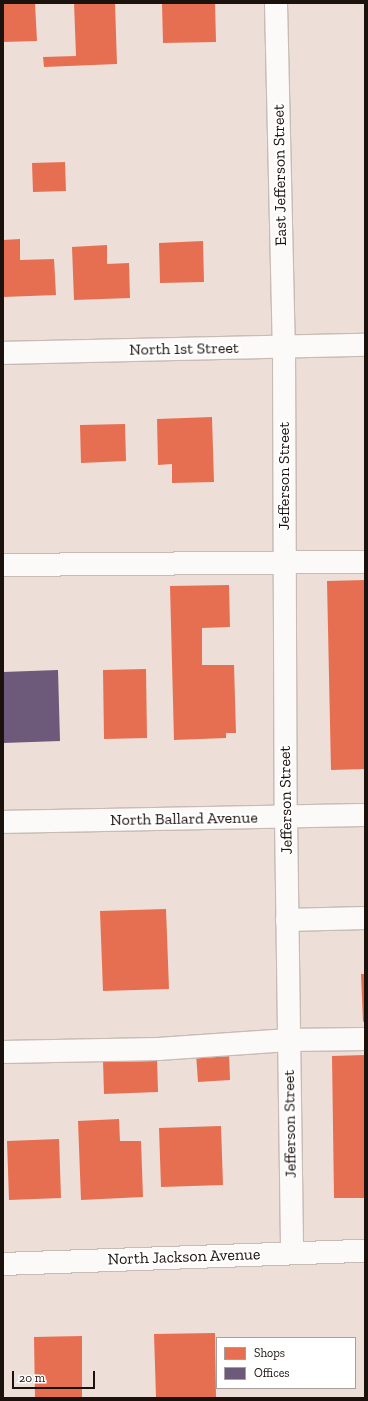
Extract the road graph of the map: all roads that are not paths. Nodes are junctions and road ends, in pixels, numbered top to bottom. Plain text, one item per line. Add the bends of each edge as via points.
1 (276, 3) edge
2 (365, 345) edge
3 (284, 346) junction
4 (3, 353) edge
5 (365, 562) edge
6 (284, 564) junction
7 (3, 565) edge
8 (365, 815) edge
9 (286, 816) junction
10 (3, 822) edge
11 (365, 918) edge
12 (287, 920) junction
13 (365, 1039) edge
14 (289, 1040) junction
15 (3, 1052) edge
16 (365, 1251) edge
17 (292, 1253) junction
18 (3, 1264) edge

1 - 3 street, East Jefferson Street
2 - 3 street, North 1st Street
3 - 4 street, North 1st Street
3 - 6 street, Jefferson Street
5 - 6 street
6 - 7 street via 248,562
6 - 9 street, Jefferson Street
8 - 9 street, North Ballard Avenue
9 - 10 street, North Ballard Avenue
9 - 12 street, Jefferson Street
11 - 12 street
12 - 14 street, Jefferson Street
13 - 14 street
14 - 15 street via 158,1049
14 - 17 street, Jefferson Street
16 - 17 street, North Jackson Avenue
17 - 18 street, North Jackson Avenue

